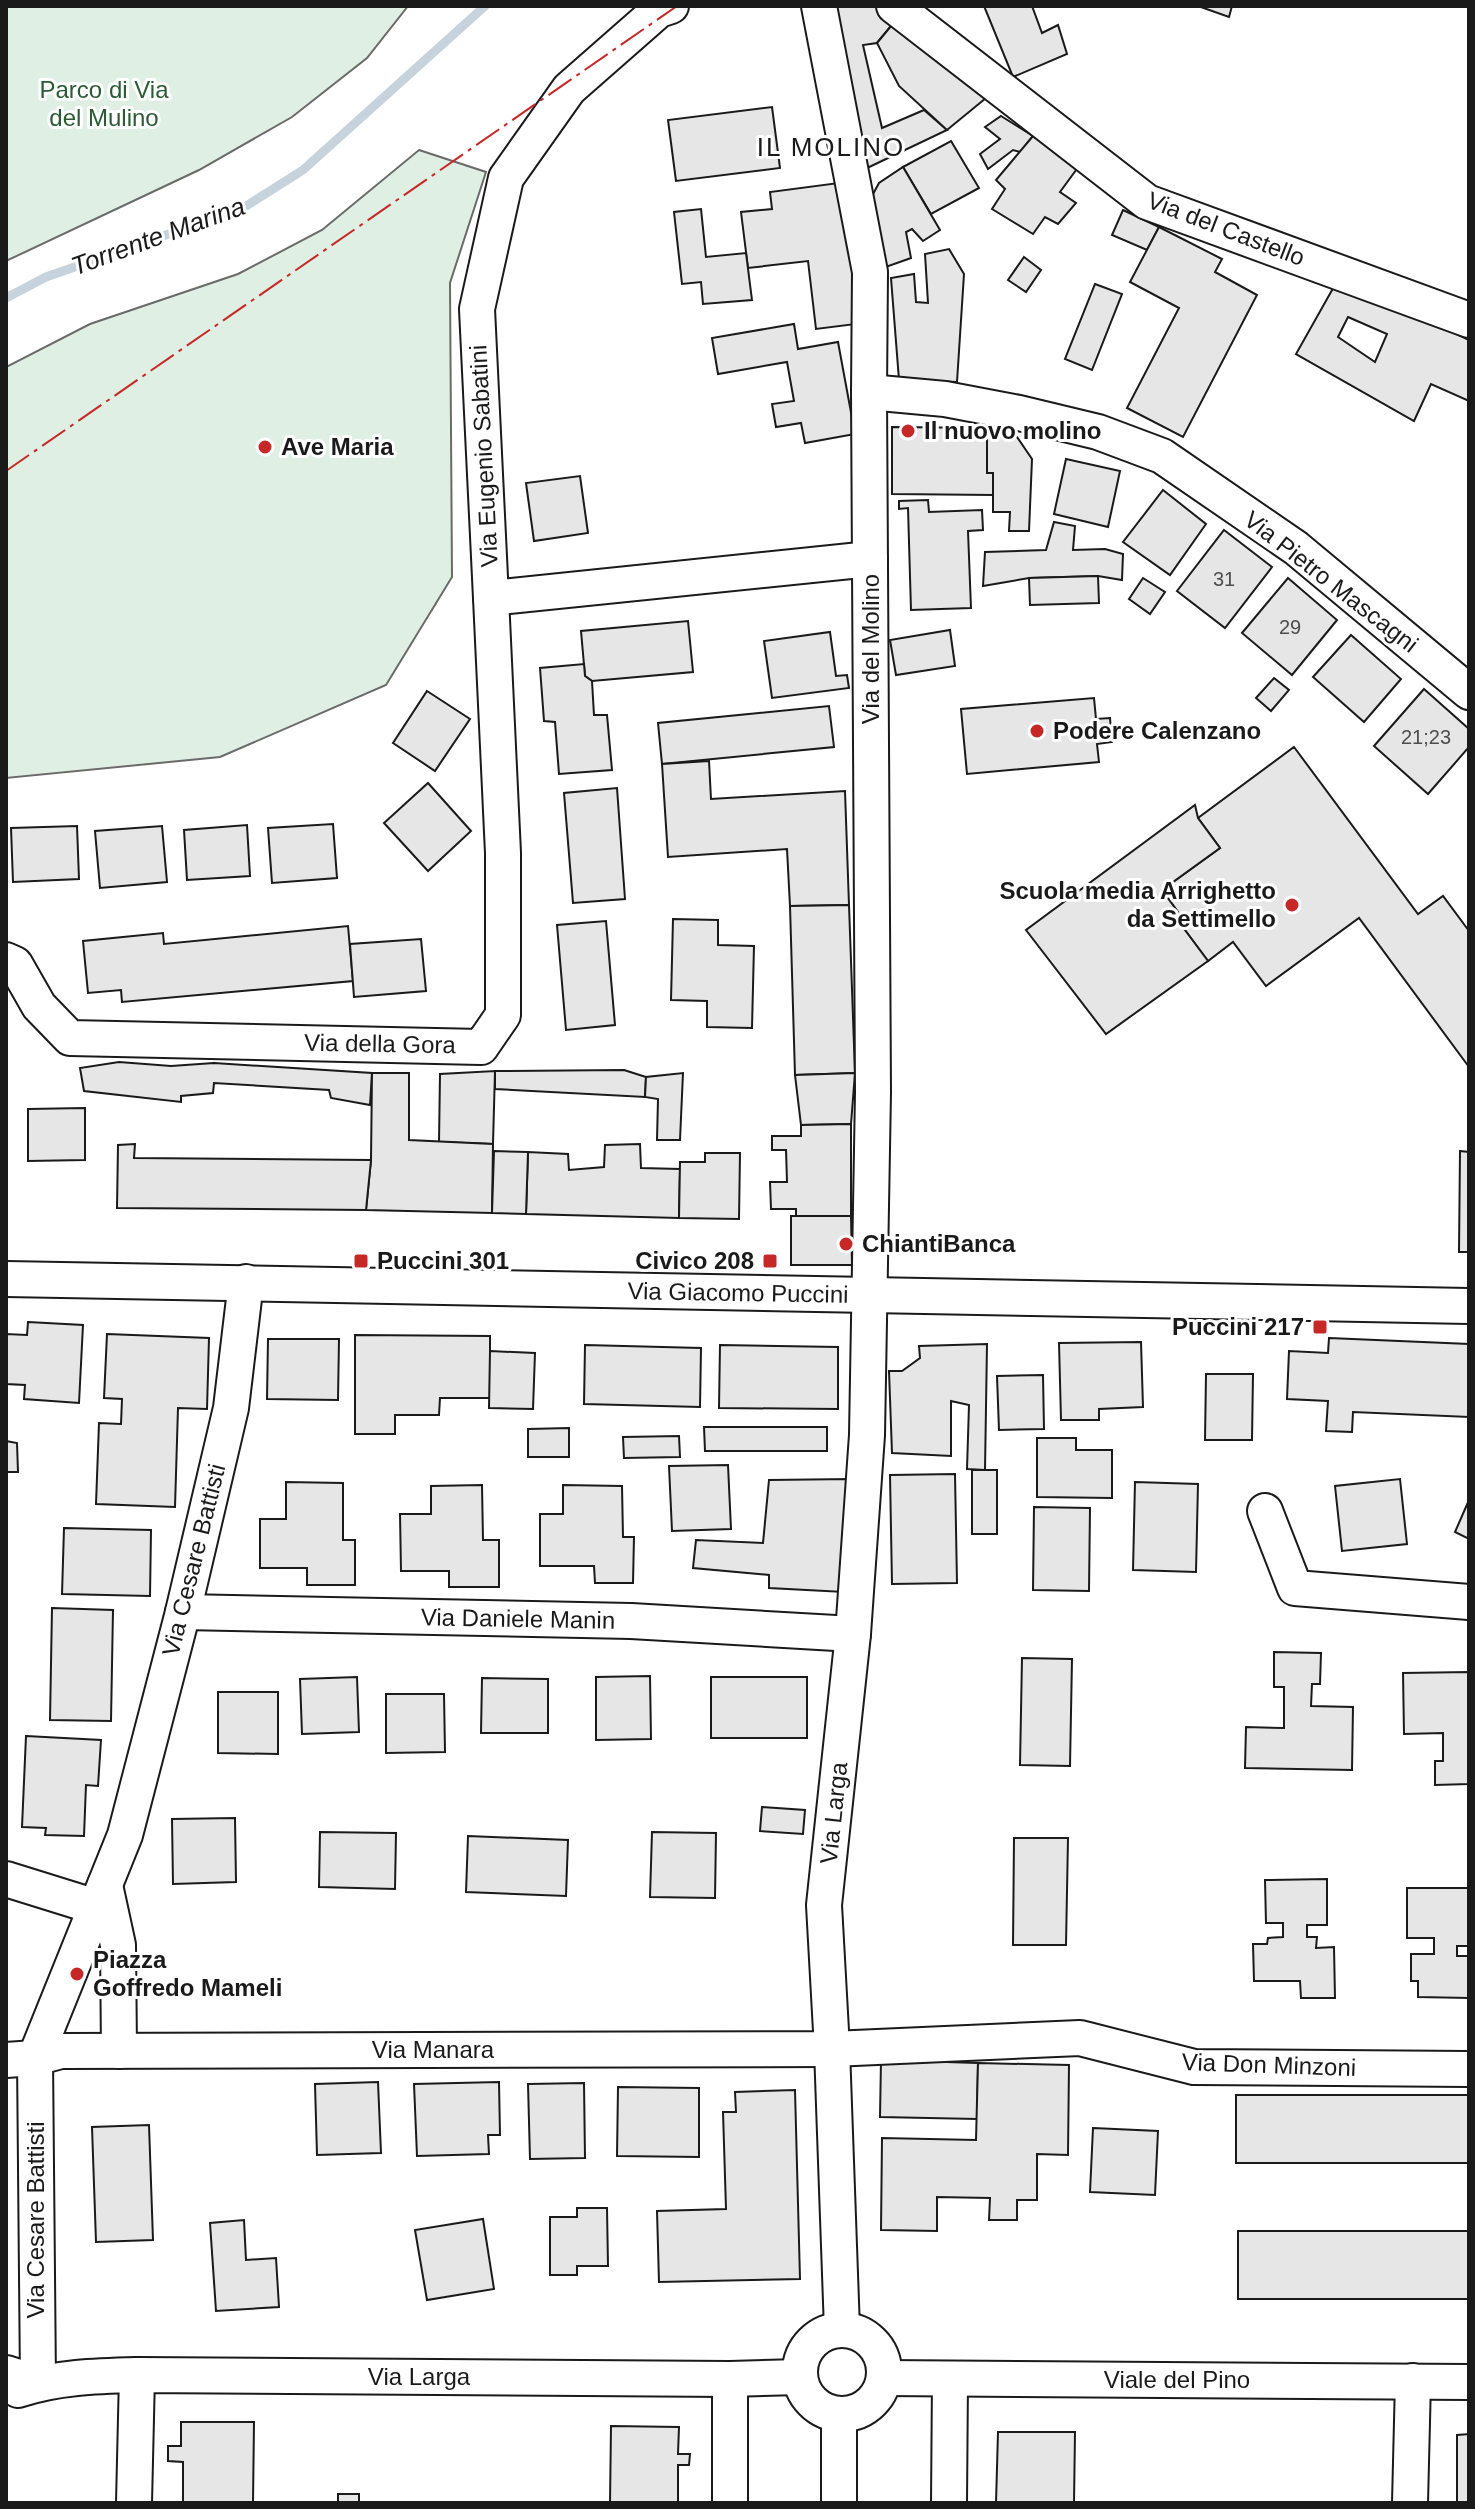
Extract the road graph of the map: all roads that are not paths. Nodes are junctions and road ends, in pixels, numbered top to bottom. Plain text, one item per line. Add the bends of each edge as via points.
1 (671, 6) edge
2 (819, 6) edge
3 (894, 6) edge
4 (1469, 320) edge
5 (869, 392) junction
6 (870, 559) junction
7 (491, 598) junction
8 (1469, 692) edge
9 (6, 960) edge
10 (6, 1279) edge
11 (246, 1282) junction
12 (868, 1296) junction
13 (1469, 1306) edge
14 (1265, 1511) dead end
15 (1469, 1602) edge
16 (183, 1612) junction
17 (853, 1634) junction
18 (6, 1879) edge
19 (100, 1896) junction
20 (832, 2049) junction
21 (119, 2051) junction
22 (21, 2059) edge
23 (1469, 2069) edge
24 (842, 2330) junction
25 (137, 2375) junction
26 (800, 2377) junction
27 (22, 2378) edge
28 (884, 2378) junction
29 (730, 2379) junction
30 (950, 2379) junction
31 (1413, 2381) junction
32 (1469, 2382) edge
33 (6, 2394) edge
34 (839, 2415) junction
35 (134, 2503) edge
36 (730, 2503) edge
37 (839, 2503) edge
38 (949, 2503) edge
39 (1410, 2503) edge

1 - 7 street, Via Eugenio Sabatini via 659,10 569,89 506,178 477,309
2 - 5 street, Via del Molino via 870,272
3 - 4 street, Via del Castello via 1147,202
5 - 6 street, Via del Molino
5 - 8 street, Via Pietro Mascagni via 1019,413 1098,432 1162,456 1296,548
6 - 7 street, Via Eugenio Sabatini
6 - 12 street, Via del Molino via 873,1092
7 - 9 street, Via della Gora via 503,853 503,1015 481,1047 70,1038 39,1006 15,964
10 - 11 street, Via Giacomo Puccini
11 - 12 street, Via Giacomo Puccini
11 - 16 street, Via Cesare Battisti via 231,1408
12 - 13 street, Via Giacomo Puccini
12 - 17 street, Via Larga via 867,1435
14 - 15 street via 1295,1588
16 - 17 street, Via Daniele Manin via 631,1621
16 - 19 street, Via Cesare Battisti via 125,1835
17 - 20 street, Via Larga via 824,1905
18 - 19 street
19 - 21 street via 118,1945
19 - 22 street
20 - 21 street, Via Manara
20 - 23 street, Via Don Minzoni via 1080,2038 1194,2067
20 - 24 street, Via Larga
21 - 22 street, Via Manara via 61,2051
22 - 27 street, Via Cesare Battisti
24 - 26 street via 816,2339 805,2352
24 - 28 street via 869,2340 882,2356
25 - 27 street, Via Larga
25 - 29 street, Via Larga
25 - 35 street
26 - 29 street, Via Larga
26 - 34 street via 812,2402
27 - 33 street, Via Larga
28 - 30 street, Viale del Pino
28 - 34 street via 868,2406
29 - 36 street
30 - 31 street, Viale del Pino
30 - 38 street
31 - 32 street, Viale del Pino
31 - 39 street
34 - 37 street

